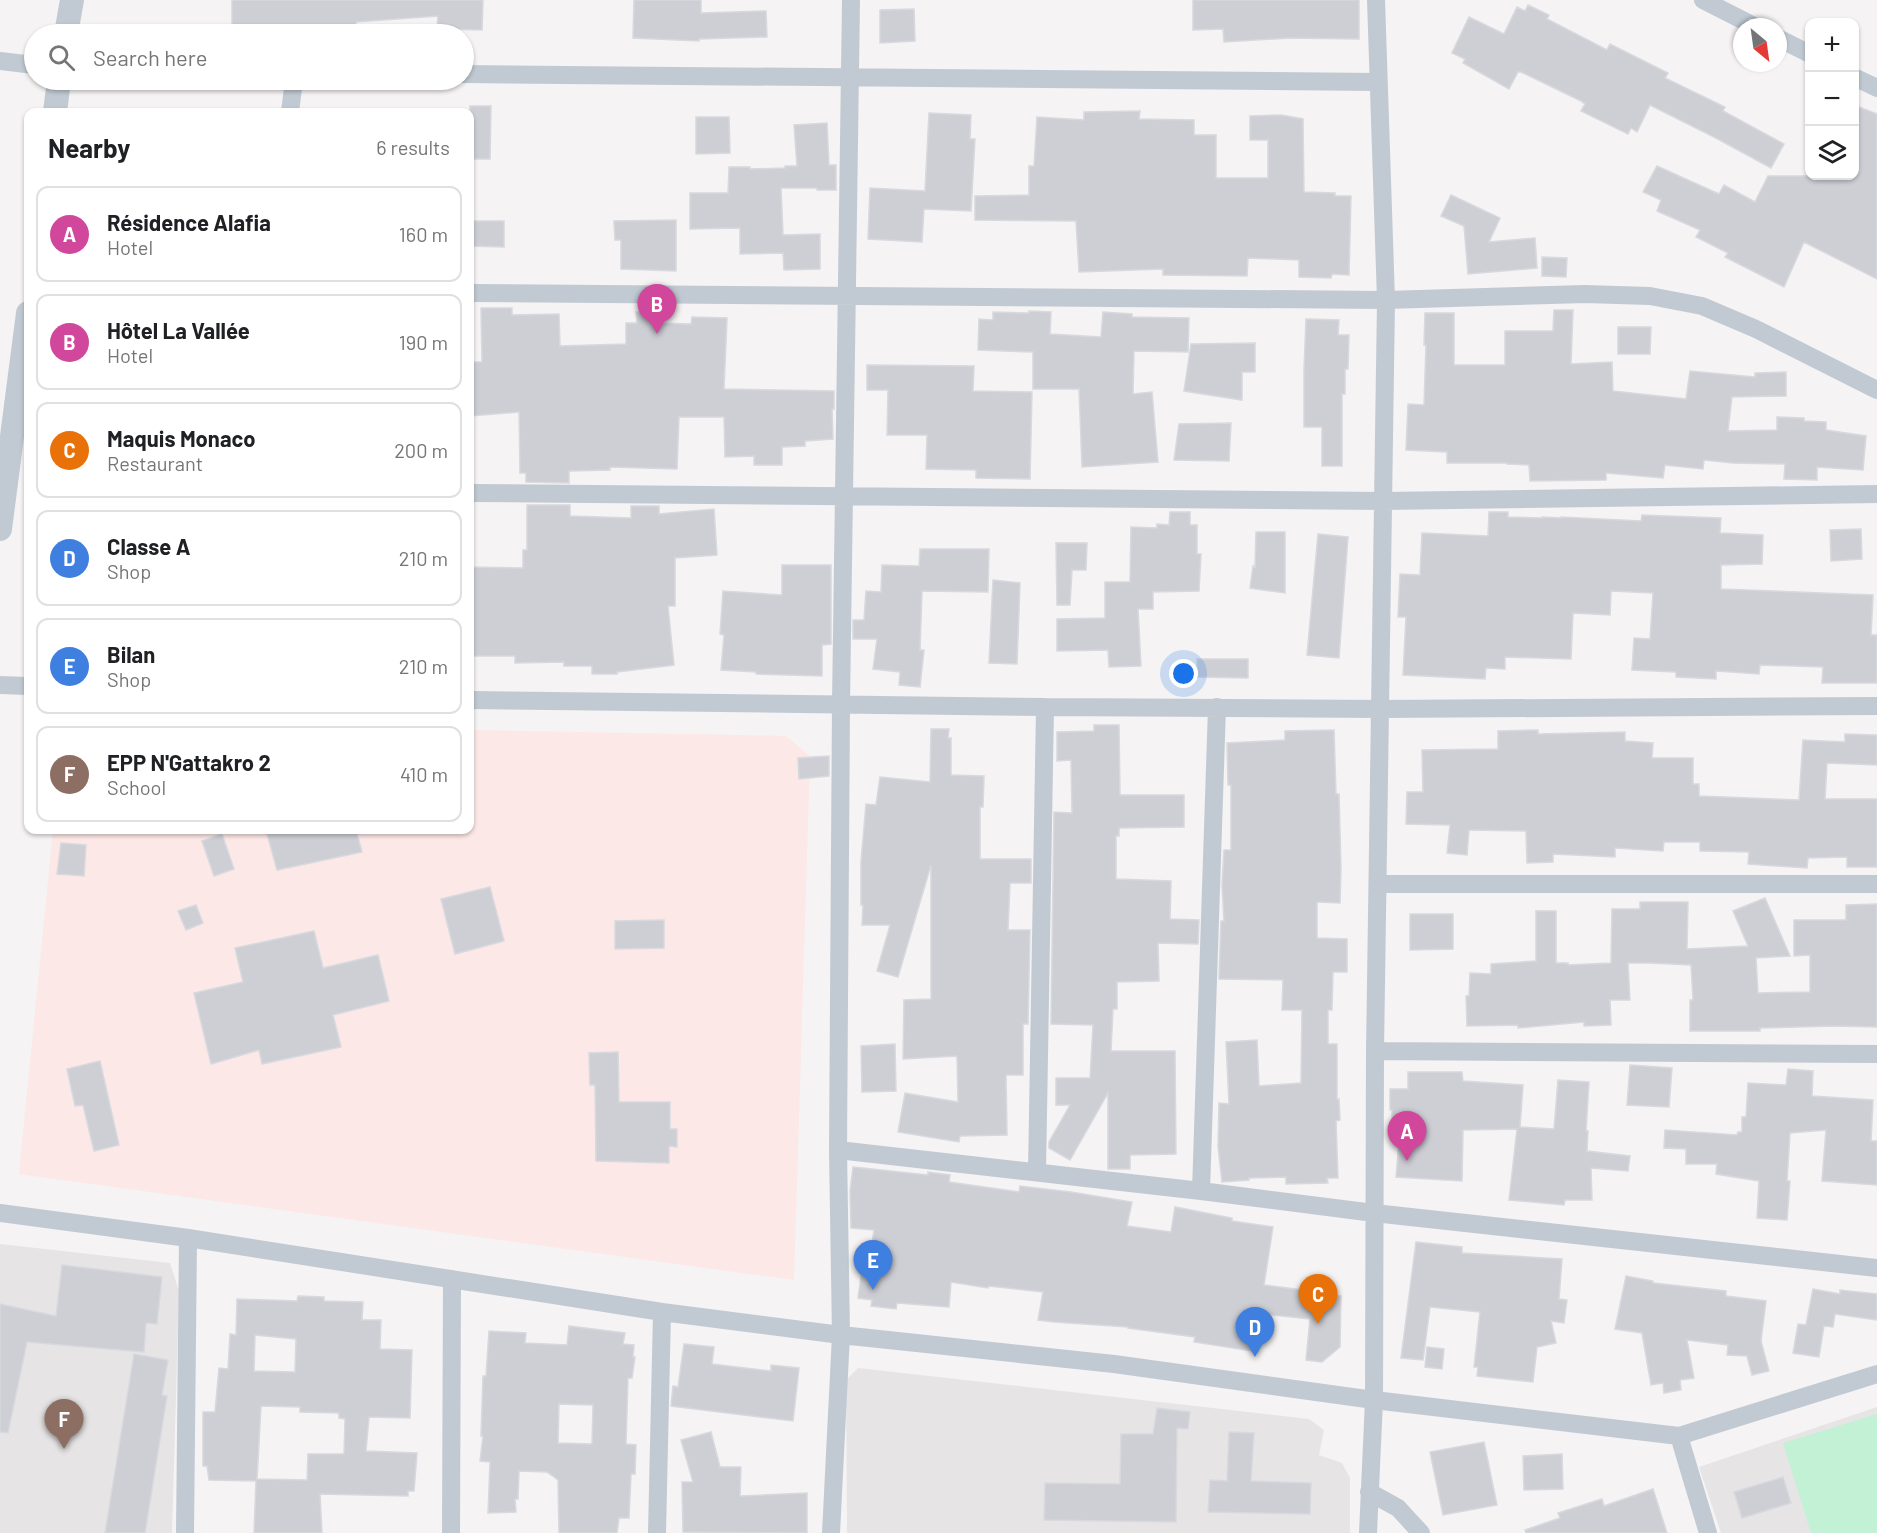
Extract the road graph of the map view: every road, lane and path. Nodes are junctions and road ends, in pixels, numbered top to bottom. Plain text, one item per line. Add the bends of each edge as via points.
1 (72, 0) edge
2 (851, 0) edge
3 (1376, 0) edge
4 (1703, 0) edge
5 (1738, 18) edge
6 (68, 24) edge
7 (1787, 43) edge
8 (1805, 52) edge
9 (0, 61) edge
10 (24, 64) edge
11 (474, 74) edge
12 (851, 76) junction
13 (1859, 79) edge
14 (1377, 81) junction
15 (1877, 88) edge
16 (58, 90) edge
17 (293, 90) edge
18 (56, 108) edge
19 (290, 108) edge
20 (474, 293) edge
21 (848, 295) junction
22 (1386, 300) junction
23 (24, 344) edge
24 (1877, 390) edge
25 (474, 494) edge
26 (1877, 494) edge
27 (844, 496) junction
28 (1383, 501) junction
29 (0, 530) edge
30 (0, 685) edge
31 (24, 686) edge
32 (474, 700) edge
33 (841, 704) junction
34 (1877, 706) edge
35 (1045, 707) junction
36 (1216, 707) junction
37 (1380, 708) junction
38 (1378, 884) junction
39 (1877, 884) edge
40 (1375, 1051) junction
41 (1877, 1054) edge
42 (838, 1150) junction
43 (1037, 1172) junction
44 (1201, 1191) junction
45 (0, 1213) edge
46 (1374, 1213) junction
47 (188, 1238) junction
48 (1877, 1268) edge
49 (452, 1279) junction
50 (662, 1312) junction
51 (841, 1335) junction
52 (1877, 1374) edge
53 (1374, 1400) junction
54 (1679, 1436) junction
55 (1369, 1492) junction
56 (185, 1533) edge
57 (451, 1533) edge
58 (657, 1533) edge
59 (831, 1533) edge
60 (1368, 1533) edge
61 (1421, 1533) edge
62 (1708, 1533) edge

1 - 6 street
2 - 12 street
3 - 14 street
4 - 5 street
7 - 8 street
9 - 10 street
11 - 12 street
12 - 14 street
12 - 21 street
13 - 15 street
14 - 22 street
16 - 18 street
17 - 19 street
20 - 21 street
21 - 22 street
21 - 27 street
22 - 24 street via 1650,296 1702,306 1756,328
22 - 28 street
23 - 29 street
25 - 27 street
26 - 28 street
27 - 28 street
27 - 33 street
28 - 37 street
30 - 31 street
32 - 33 street
33 - 35 street
33 - 42 street
34 - 37 street
35 - 36 street
35 - 43 street
36 - 37 street
36 - 44 street
37 - 38 street
38 - 39 street
38 - 40 street
40 - 41 street
40 - 46 street
42 - 43 street
42 - 51 street
43 - 44 street
44 - 46 street
45 - 47 street
46 - 48 street
46 - 53 street
47 - 49 street
47 - 56 street
49 - 50 street
49 - 57 street
50 - 51 street
50 - 58 street
51 - 53 street via 1114,1364
51 - 59 street
52 - 54 street
53 - 54 street
53 - 55 street
54 - 62 street
55 - 60 street
55 - 61 street via 1398,1508

